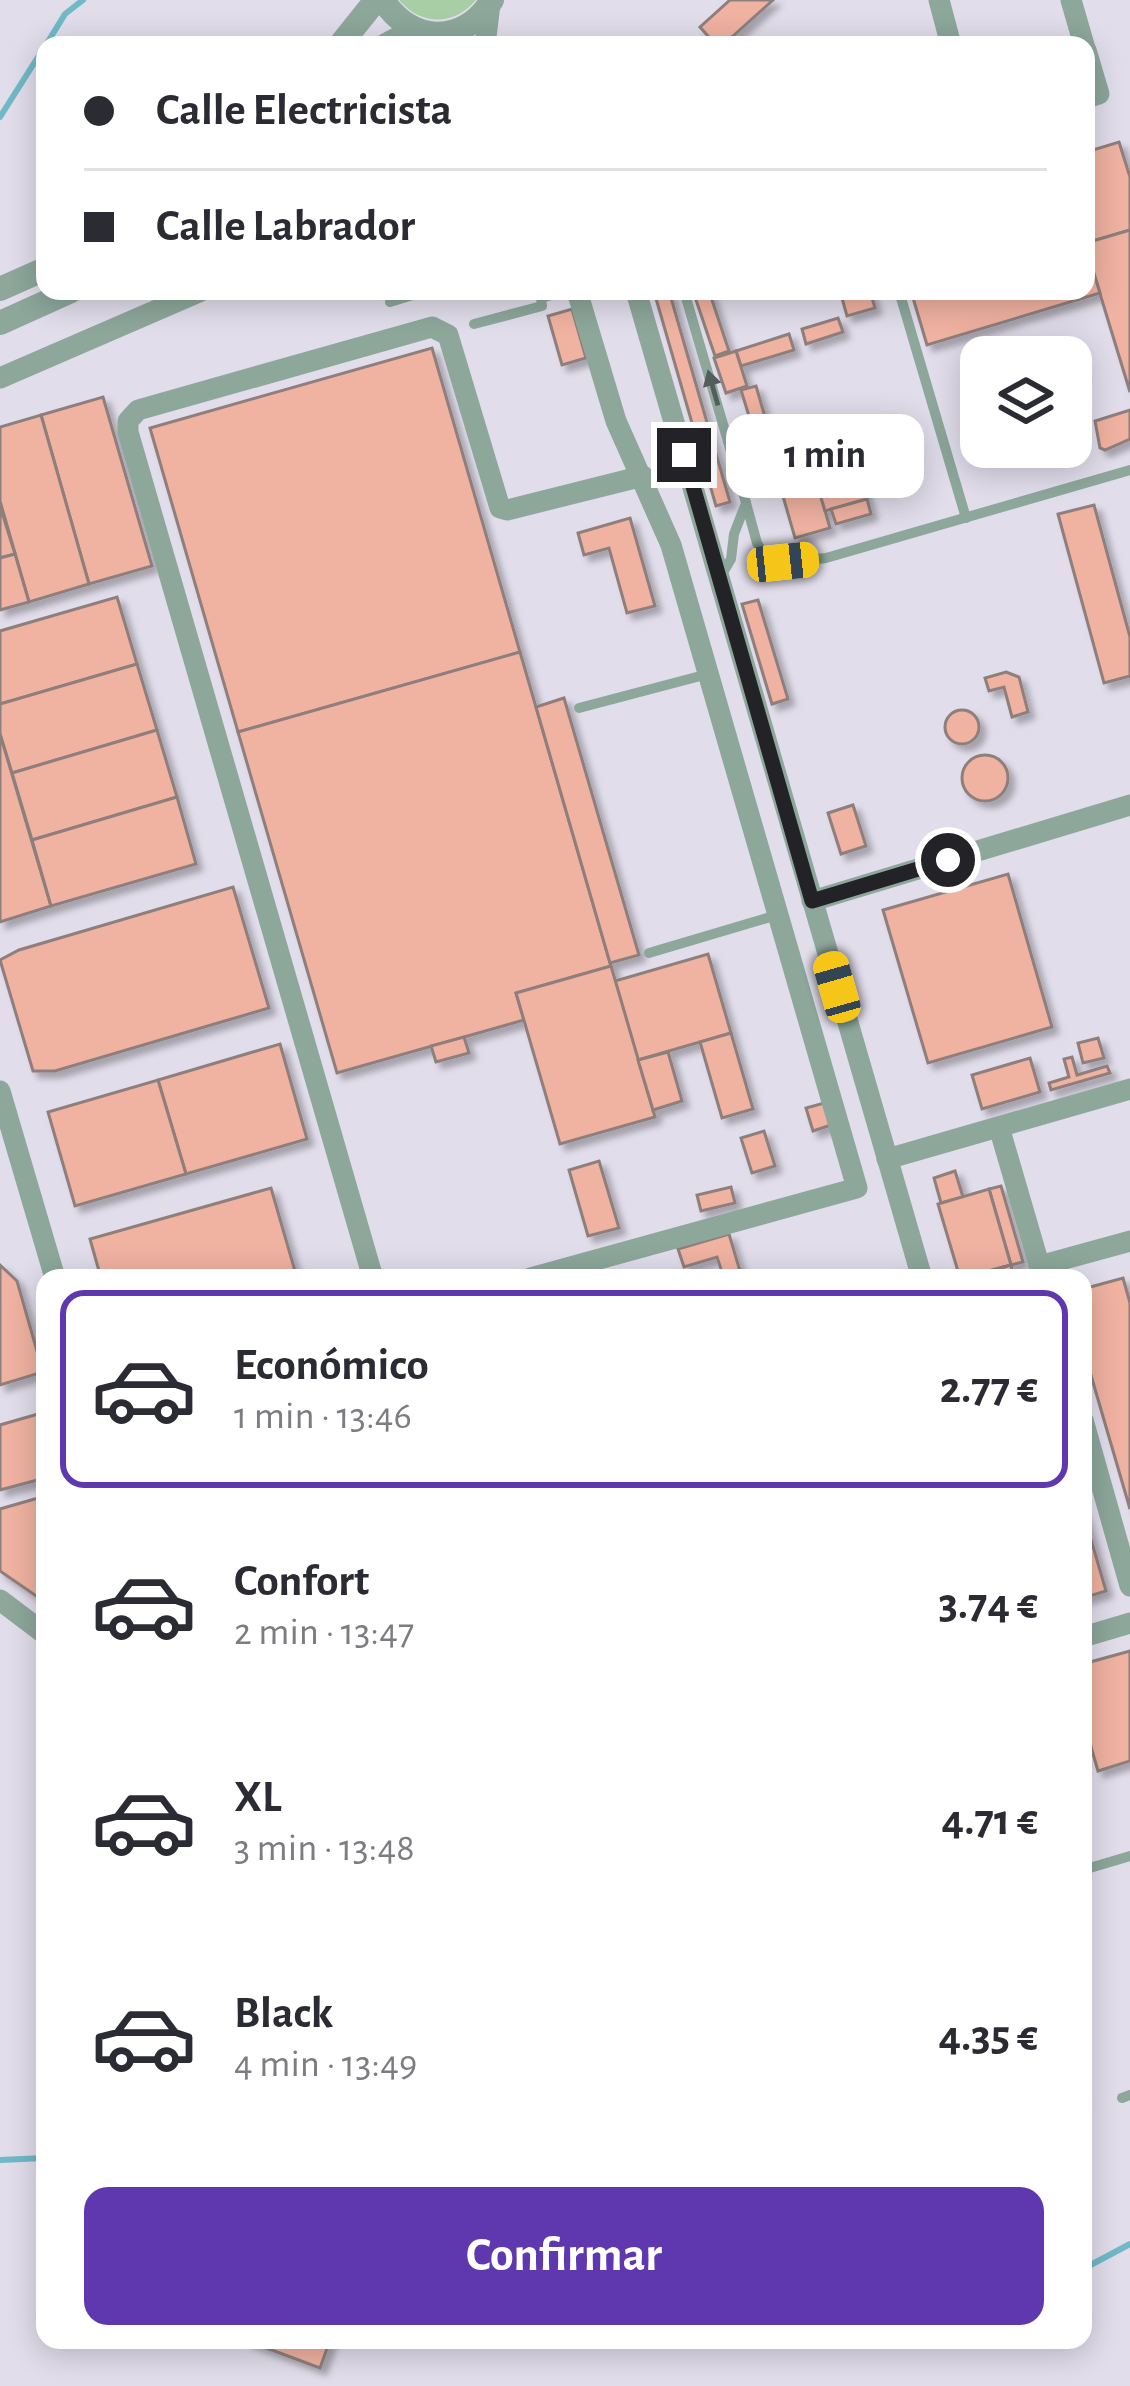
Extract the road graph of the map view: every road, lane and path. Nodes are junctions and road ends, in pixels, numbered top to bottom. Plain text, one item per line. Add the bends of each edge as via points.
1 (380, 0) edge
2 (939, 0) edge
3 (1071, 0) edge
4 (491, 2) edge
5 (348, 36) edge
6 (436, 36) edge
7 (485, 36) edge
8 (949, 36) edge
9 (1082, 36) edge
10 (36, 273) edge
11 (0, 289) edge
12 (51, 300) edge
13 (180, 300) edge
14 (397, 300) edge
15 (540, 300) edge
16 (580, 300) edge
17 (639, 300) edge
18 (687, 300) edge
19 (902, 300) edge
20 (390, 302) dead end
21 (0, 323) edge
22 (474, 324) dead end
23 (0, 378) edge
24 (1130, 470) edge
25 (643, 476) junction
26 (746, 503) junction
27 (966, 518) junction
28 (720, 579) junction
29 (709, 674) junction
30 (579, 707) dead end
31 (1130, 805) edge
32 (812, 901) junction
33 (777, 915) junction
34 (649, 953) dead end
35 (1130, 1089) edge
36 (0, 1091) edge
37 (999, 1127) junction
38 (887, 1159) junction
39 (1130, 1241) edge
40 (52, 1269) edge
41 (371, 1269) edge
42 (563, 1269) edge
43 (919, 1269) edge
44 (1040, 1269) edge
45 (1050, 1269) edge
46 (1092, 1452) edge
47 (1130, 1586) edge
48 (0, 1600) edge
49 (1130, 1623) edge
50 (36, 1627) edge
51 (1092, 1634) edge
52 (1130, 1856) edge
53 (1092, 1867) edge

1 - 5 street
1 - 6 street
2 - 8 street
3 - 9 street
4 - 6 street via 464,28
4 - 7 street
10 - 11 street
12 - 21 street
13 - 23 street
14 - 20 lane
15 - 22 lane via 542,306
16 - 25 street via 616,421
17 - 28 street
26 -> 18 lane
19 - 27 lane
24 - 27 lane
25 - 29 street
25 - 41 street via 500,508 448,335 433,327 138,410 128,421
26 - 27 lane via 766,559 783,562 826,558
26 - 28 lane
28 - 32 street
29 - 30 lane
29 - 33 street
31 - 32 street
32 - 38 street
33 - 34 lane
33 - 42 street via 857,1188
35 - 37 street
36 - 40 street
37 - 38 street
37 - 44 street
38 - 43 street
39 - 45 street
46 - 47 street
48 - 50 street
49 - 51 street
52 - 53 lane

